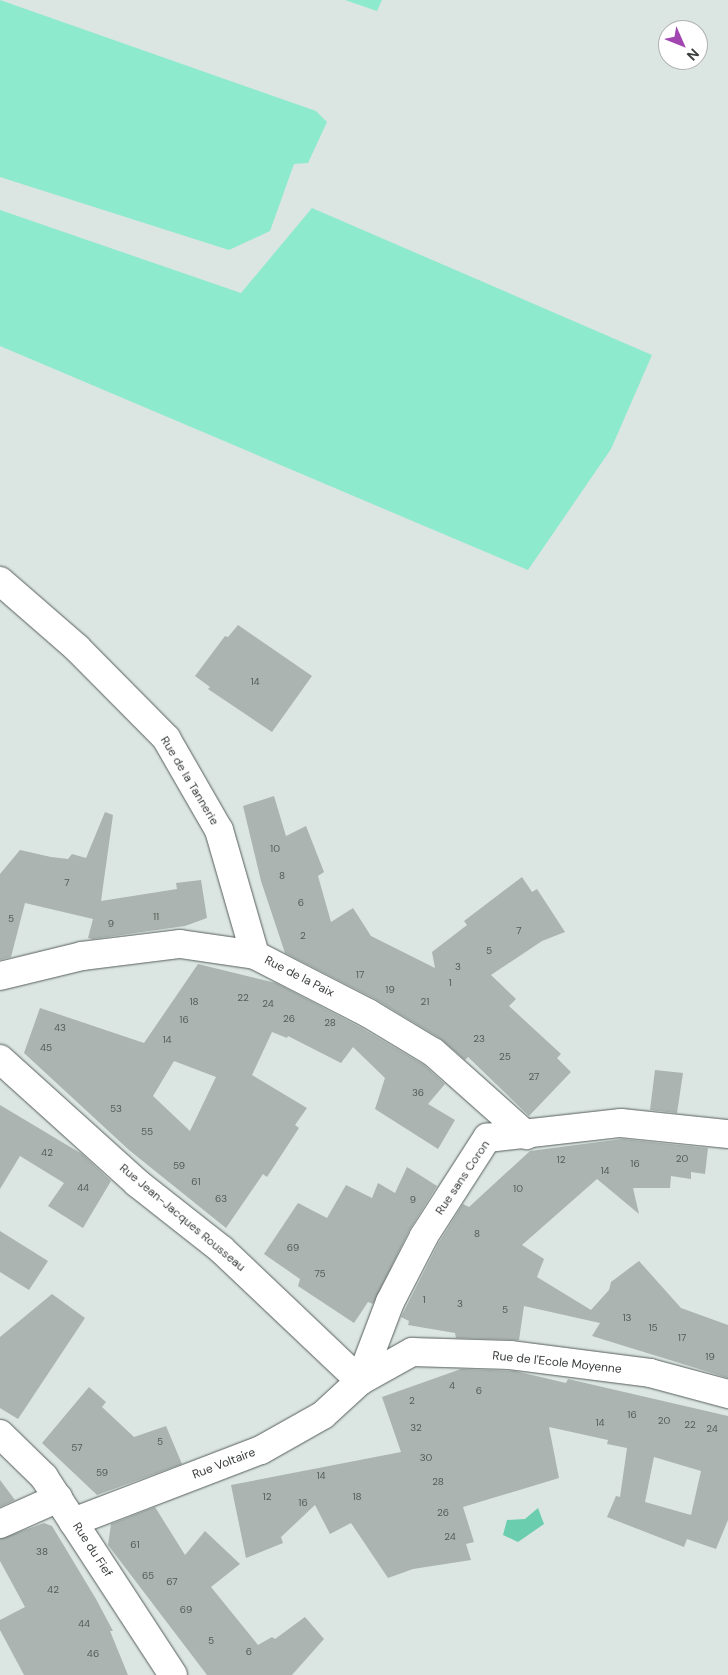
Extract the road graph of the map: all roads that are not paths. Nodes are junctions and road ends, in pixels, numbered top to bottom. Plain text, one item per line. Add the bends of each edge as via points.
1 (0, 581) edge
2 (255, 955) junction
3 (0, 976) edge
4 (0, 1059) edge
5 (526, 1134) junction
6 (728, 1134) edge
7 (360, 1381) junction
8 (728, 1394) edge
9 (0, 1434) edge
10 (58, 1498) junction
11 (73, 1522) junction
12 (0, 1524) edge
13 (173, 1675) edge

1 - 2 street, Rue de la Tannerie via 77,648 166,738 219,830
2 - 3 street, Rue de la Paix via 180,944 82,956
2 - 5 street, Rue de la Paix via 368,1013 433,1052
4 - 7 street, Rue Jean-Jacques Rousseau via 137,1183 222,1248
5 - 6 street, Rue sans Coron via 621,1123
5 - 7 street, Rue sans Coron via 487,1138 424,1236 390,1302
7 - 8 street, Rue de l'Ecole Moyenne via 412,1352 500,1355 650,1374
7 - 11 street, Rue Voltaire via 324,1415 261,1450
9 - 10 street, Rue du Fief via 37,1469
10 - 11 street, Rue du Fief
10 - 12 street
11 - 13 street, Rue du Fief

